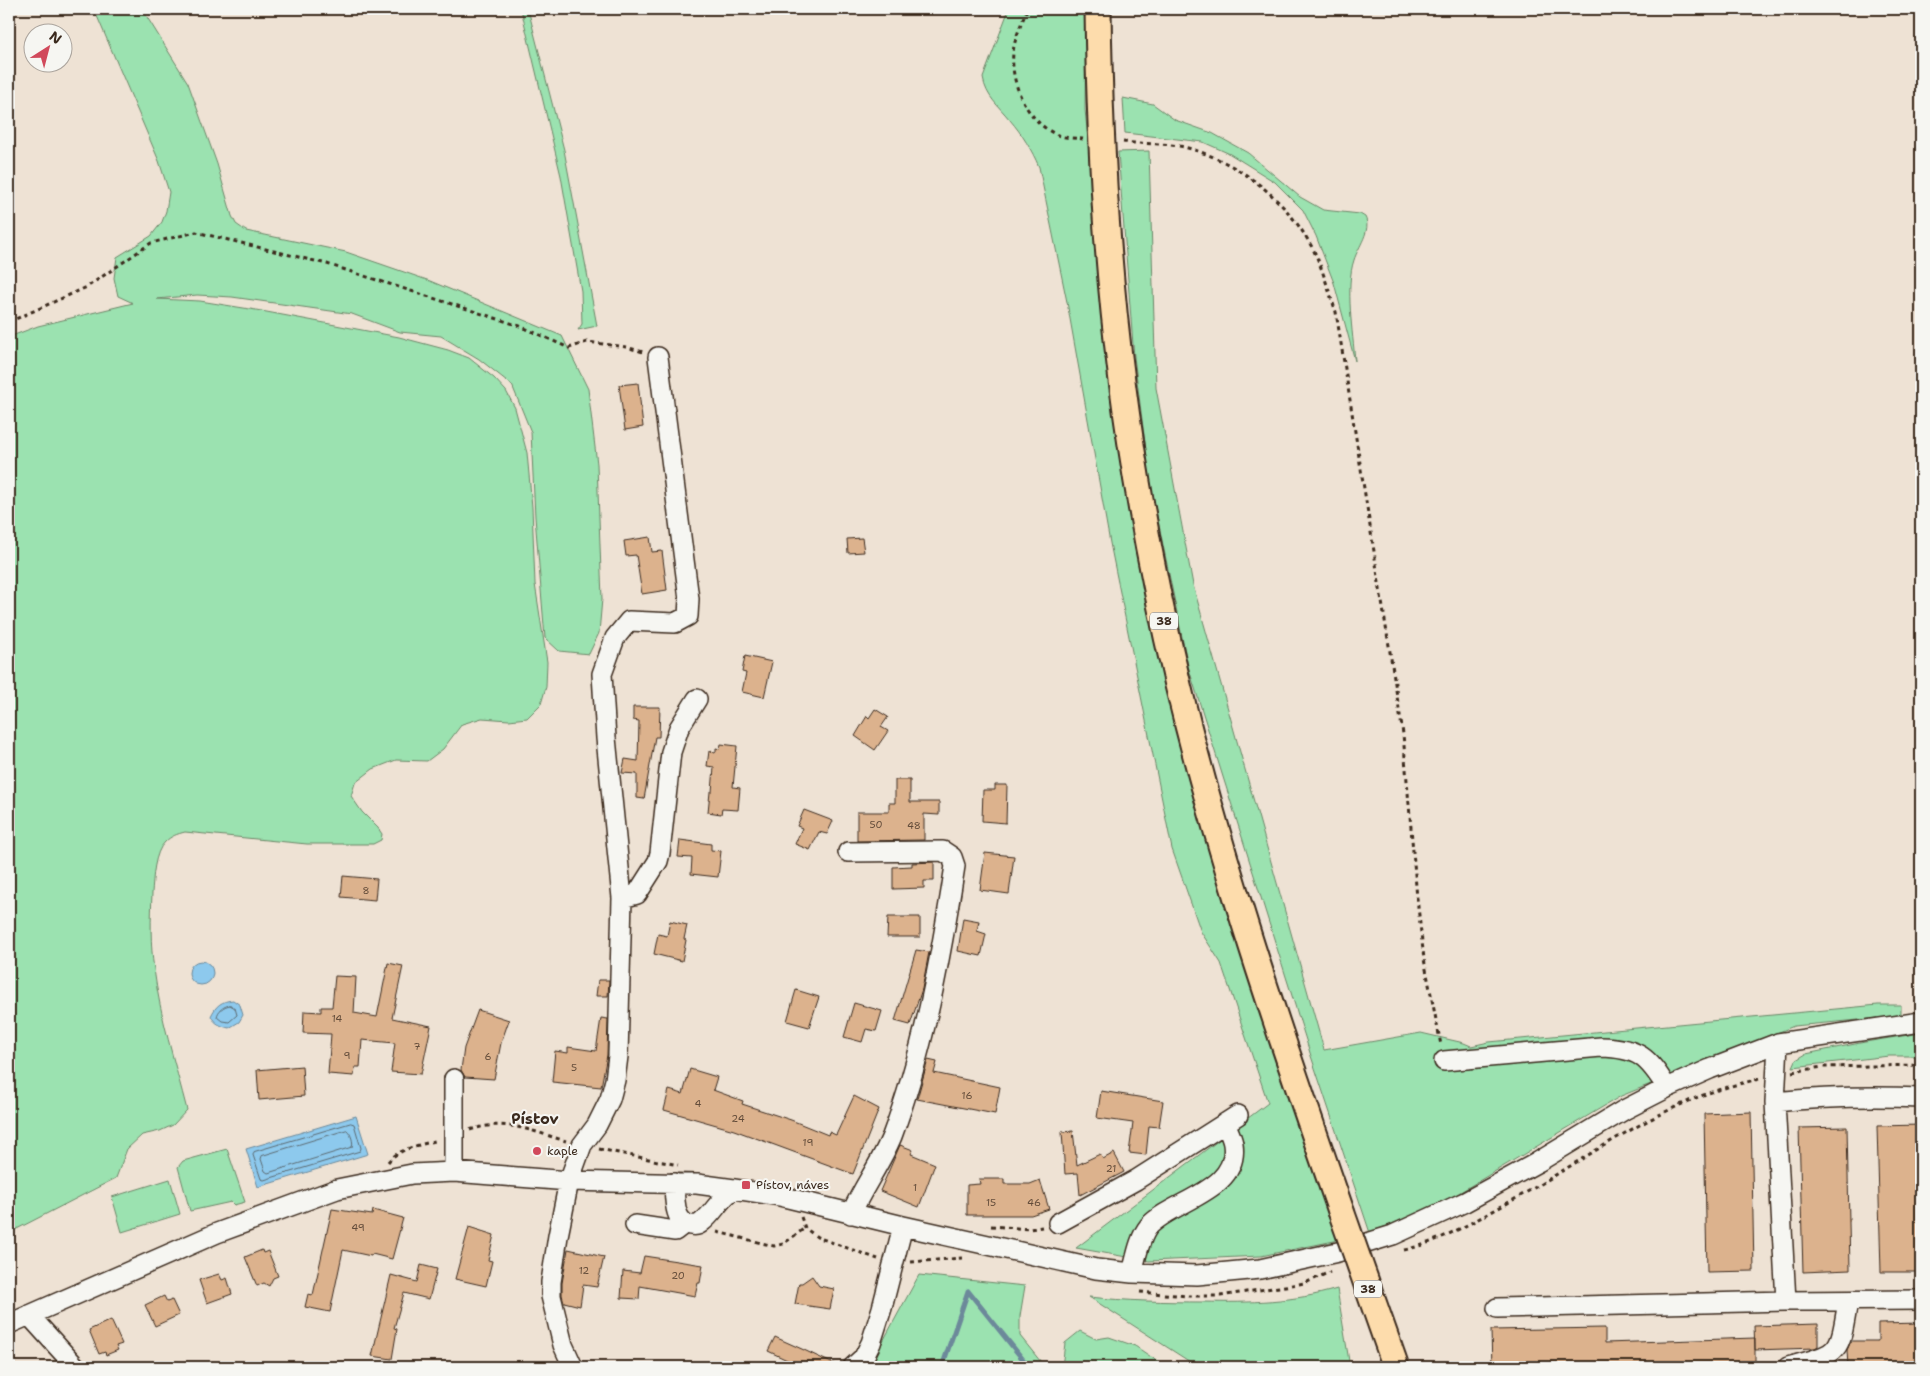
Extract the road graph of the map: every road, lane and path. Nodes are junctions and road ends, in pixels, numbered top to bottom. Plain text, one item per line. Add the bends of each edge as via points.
1 (1027, 9) edge
2 (1098, 9) edge
3 (1083, 139) dead end
4 (1123, 142) dead end
5 (9, 322) edge
6 (658, 357) joint
7 (697, 699) dead end
8 (848, 852) dead end
9 (622, 898) junction
10 (1921, 1022) edge
11 (1778, 1043) junction
12 (1444, 1061) joint
13 (1921, 1065) edge
14 (1775, 1075) junction
15 (454, 1079) dead end
16 (1667, 1088) junction
17 (1921, 1098) edge
18 (1775, 1102) junction
19 (455, 1134) junction
20 (582, 1145) junction
21 (404, 1151) dead end
22 (454, 1172) junction
23 (569, 1181) junction
24 (674, 1183) junction
25 (734, 1189) junction
26 (799, 1201) junction
27 (851, 1214) junction
28 (693, 1223) junction
29 (1058, 1223) dead end
30 (635, 1225) dead end
31 (903, 1226) junction
32 (806, 1228) junction
33 (968, 1258) dead end
34 (893, 1264) junction
35 (1132, 1282) junction
36 (1140, 1292) dead end
37 (1921, 1300) edge
38 (1848, 1301) junction
39 (1786, 1302) junction
40 (1497, 1308) dead end
41 (29, 1315) junction
42 (9, 1324) edge
43 (76, 1367) edge
44 (573, 1367) edge
45 (853, 1367) edge
46 (1396, 1367) edge
47 (1788, 1367) edge

1 - 3 path via 1013,51 1017,91 1040,124 1060,136
2 - 46 main road, 38, bridge via 1108,247 1136,475 1157,590 1217,834 1274,1018
4 - 12 path via 1182,147 1224,162 1248,176 1291,214 1314,252 1336,312 1403,734 1424,959
5 - 6 path via 86,287 150,243 196,232 327,264 520,326 569,348 587,342 626,347
6 - 9 street via 689,599 688,616 675,623 629,622 615,638 602,674
7 - 9 street via 674,738 658,862 637,894
8 - 27 street via 943,851 952,857 955,866 946,926 908,1091 891,1139
9 - 20 street via 616,1080 597,1125
10 - 11 street
11 - 14 street
11 - 16 street
12 - 16 street via 1622,1047 1639,1054 1654,1066
13 - 14 path via 1822,1067
14 - 18 street
15 - 19 street
16 - 35 street via 1465,1202 1393,1236 1260,1269
17 - 18 street via 1878,1096
18 - 39 street
19 - 20 path via 500,1124
19 - 21 path
19 - 22 street
20 - 23 street
22 - 23 street
22 - 41 street via 412,1174 337,1189 217,1233
23 - 24 street
23 - 44 street via 551,1296 563,1345
24 - 25 street
24 - 28 street via 679,1218
25 - 26 street
25 - 28 street
26 - 27 street
26 - 32 path
27 - 31 street
28 - 30 street via 675,1231
28 - 32 path via 774,1246 783,1244
29 - 35 street via 1136,1180 1232,1119 1234,1155 1228,1170 1204,1192 1148,1227 1141,1242
31 - 34 street
31 - 35 street via 1096,1269
32 - 34 path via 817,1236
33 - 34 path
34 - 45 street via 871,1343 864,1357
35 - 36 path
37 - 38 street
38 - 39 street
38 - 47 street via 1838,1346 1828,1356
39 - 40 street
41 - 42 street
41 - 43 street

